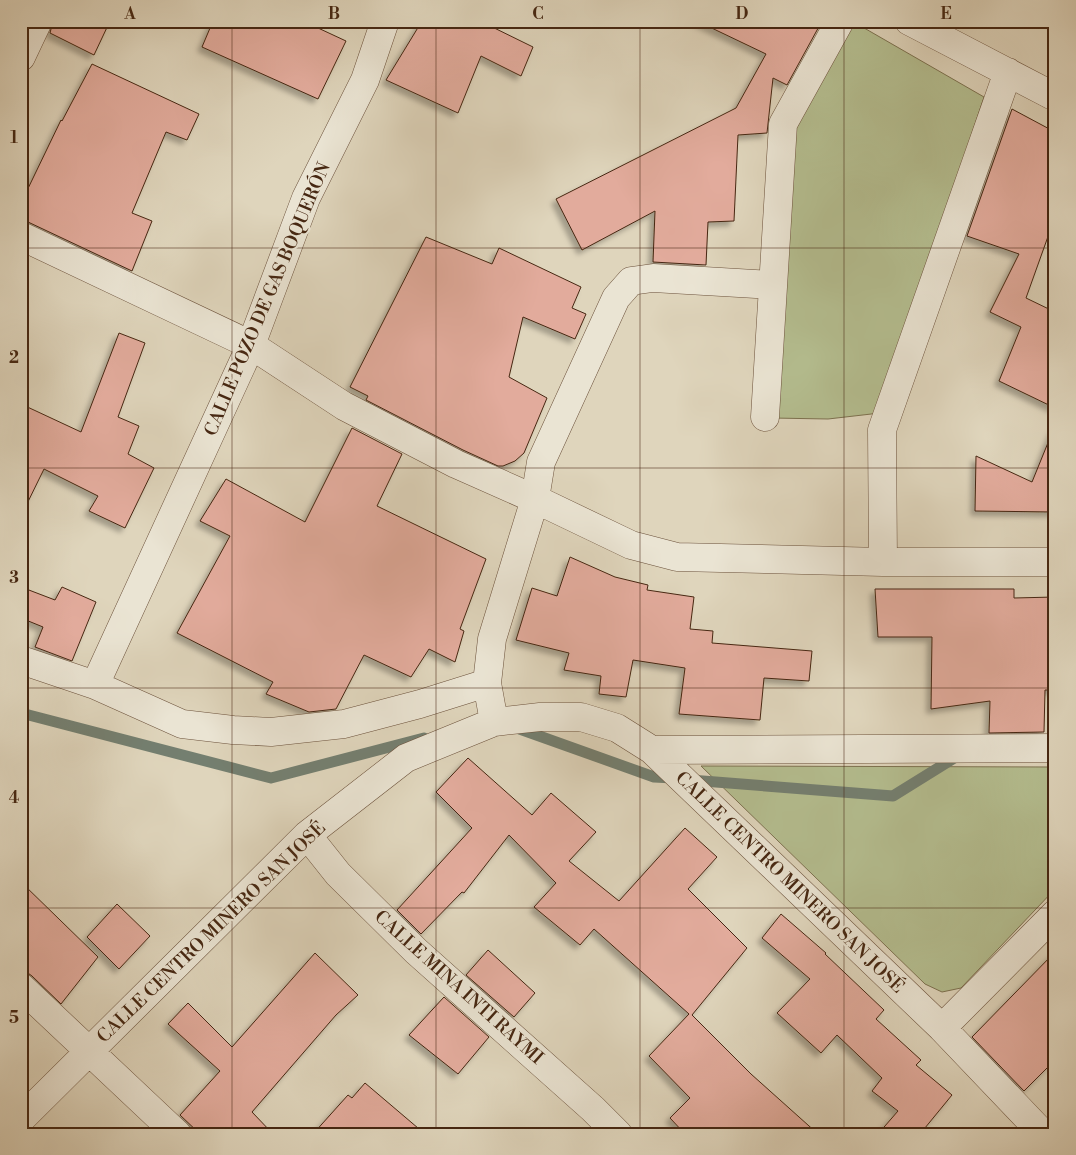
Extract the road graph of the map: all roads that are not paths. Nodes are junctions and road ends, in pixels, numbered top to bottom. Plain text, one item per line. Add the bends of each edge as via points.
1 (38, 21) edge
2 (385, 21) edge
3 (840, 21) edge
4 (908, 21) edge
5 (21, 57) edge
6 (1008, 72) junction
7 (1055, 97) edge
8 (21, 236) edge
9 (772, 285) junction
10 (251, 345) junction
11 (765, 417) dead end
12 (535, 499) junction
13 (883, 562) junction
14 (1055, 562) edge
15 (21, 660) edge
16 (487, 682) junction
17 (95, 685) junction
18 (494, 722) junction
19 (1055, 748) edge
20 (652, 750) junction
21 (307, 835) junction
22 (1055, 914) edge
23 (21, 987) edge
24 (942, 1028) junction
25 (89, 1052) junction
26 (21, 1119) edge
27 (177, 1134) edge
28 (618, 1134) edge
29 (1043, 1134) edge

1 - 5 street
2 - 10 street, CALLE POZO DE GAS BOQUERÓN via 365,80 306,198
3 - 9 street via 783,124
4 - 6 street
6 - 7 street
6 - 13 street via 882,430
8 - 10 street
9 - 11 street
9 - 12 street via 653,278 631,281 616,298 541,462
10 - 12 street via 344,406 456,464
10 - 17 street, CALLE POZO DE GAS BOQUERÓN
12 - 13 street via 631,545 677,557
12 - 16 street via 492,639
13 - 14 street
15 - 17 street
16 - 17 street via 344,724 271,732 182,724
16 - 18 street
18 - 20 street, CALLE CENTRO MINERO SAN JOSÉ via 580,716 617,728
18 - 21 street, CALLE CENTRO MINERO SAN JOSÉ via 406,758
19 - 20 street
20 - 24 street, CALLE CENTRO MINERO SAN JOSÉ
21 - 25 street, CALLE CENTRO MINERO SAN JOSÉ
21 - 28 street, CALLE MINA INTI RAYMI via 338,874 416,951
22 - 24 street
23 - 25 street
24 - 29 street, CALLE CENTRO MINERO SAN JOSÉ
25 - 26 street, CALLE CENTRO MINERO SAN JOSÉ
25 - 27 street

